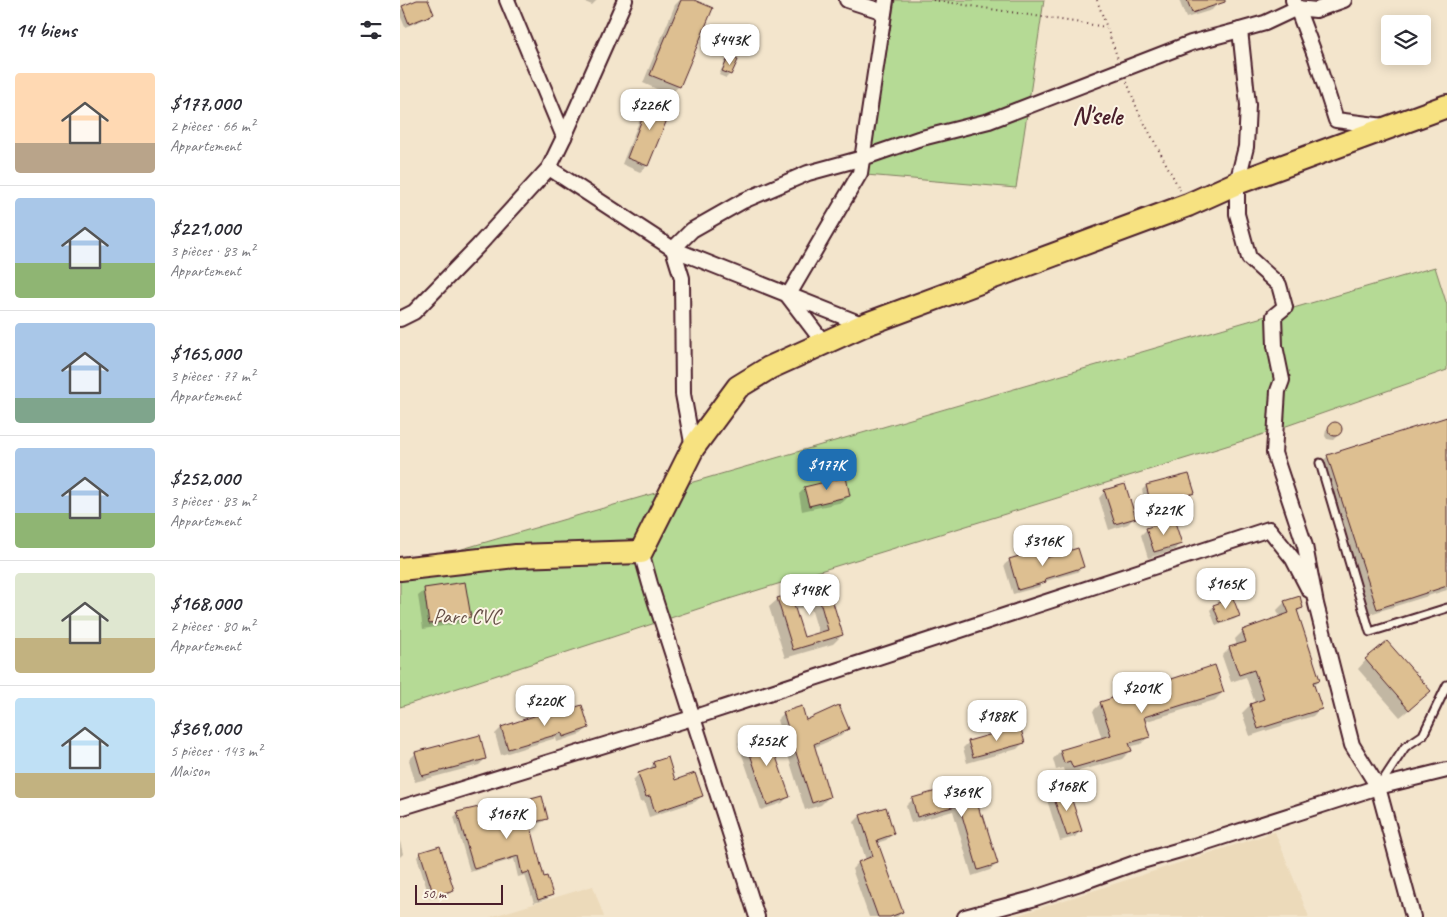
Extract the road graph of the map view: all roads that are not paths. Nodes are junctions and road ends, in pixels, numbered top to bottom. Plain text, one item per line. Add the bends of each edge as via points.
1 (507, 0) edge
2 (625, 0) edge
3 (847, 0) edge
4 (1344, 0) edge
5 (1295, 4) edge
6 (885, 6) edge
7 (1240, 30) junction
8 (1447, 106) edge
9 (1391, 127) junction
10 (564, 137) junction
11 (863, 158) junction
12 (548, 168) junction
13 (1237, 182) junction
14 (673, 249) junction
15 (788, 296) junction
16 (400, 319) edge
17 (864, 325) junction
18 (823, 342) junction
19 (693, 448) junction
20 (1320, 463) dead end
21 (642, 552) junction
22 (400, 569) edge
23 (1316, 604) junction
24 (1447, 608) edge
25 (1447, 685) edge
26 (692, 718) junction
27 (1447, 770) edge
28 (1378, 787) junction
29 (400, 808) edge
30 (757, 917) edge
31 (965, 917) edge
32 (1413, 917) edge

1 - 10 street
2 - 10 street
3 - 6 street
4 - 5 street via 1316,10
5 - 7 street via 1265,23
5 - 9 street via 1336,120
6 - 11 street
7 - 11 street via 1191,44 989,121 918,139
7 - 13 street via 1248,105 1246,147
8 - 9 main road
9 - 13 main road
10 - 12 street
11 - 14 street via 808,173 743,201 692,230
11 - 15 street via 860,173
12 - 14 street
12 - 16 street via 414,312
13 - 17 main road via 1188,205
13 - 23 street via 1236,214 1249,258 1279,285 1285,307 1274,316 1275,346 1282,380 1278,391 1274,453 1305,546
14 - 15 street
14 - 19 street via 682,278 683,394
15 - 17 street
15 - 18 street
17 - 18 main road
18 - 19 main road via 738,387
19 - 21 main road
20 - 24 lane via 1370,632
21 - 22 main road via 516,556
21 - 26 street
23 - 26 street via 1293,559 1269,529
23 - 28 street via 1352,745
25 - 28 lane via 1423,735 1405,747
26 - 29 street
26 - 30 street
27 - 28 street
28 - 31 street
28 - 32 street

